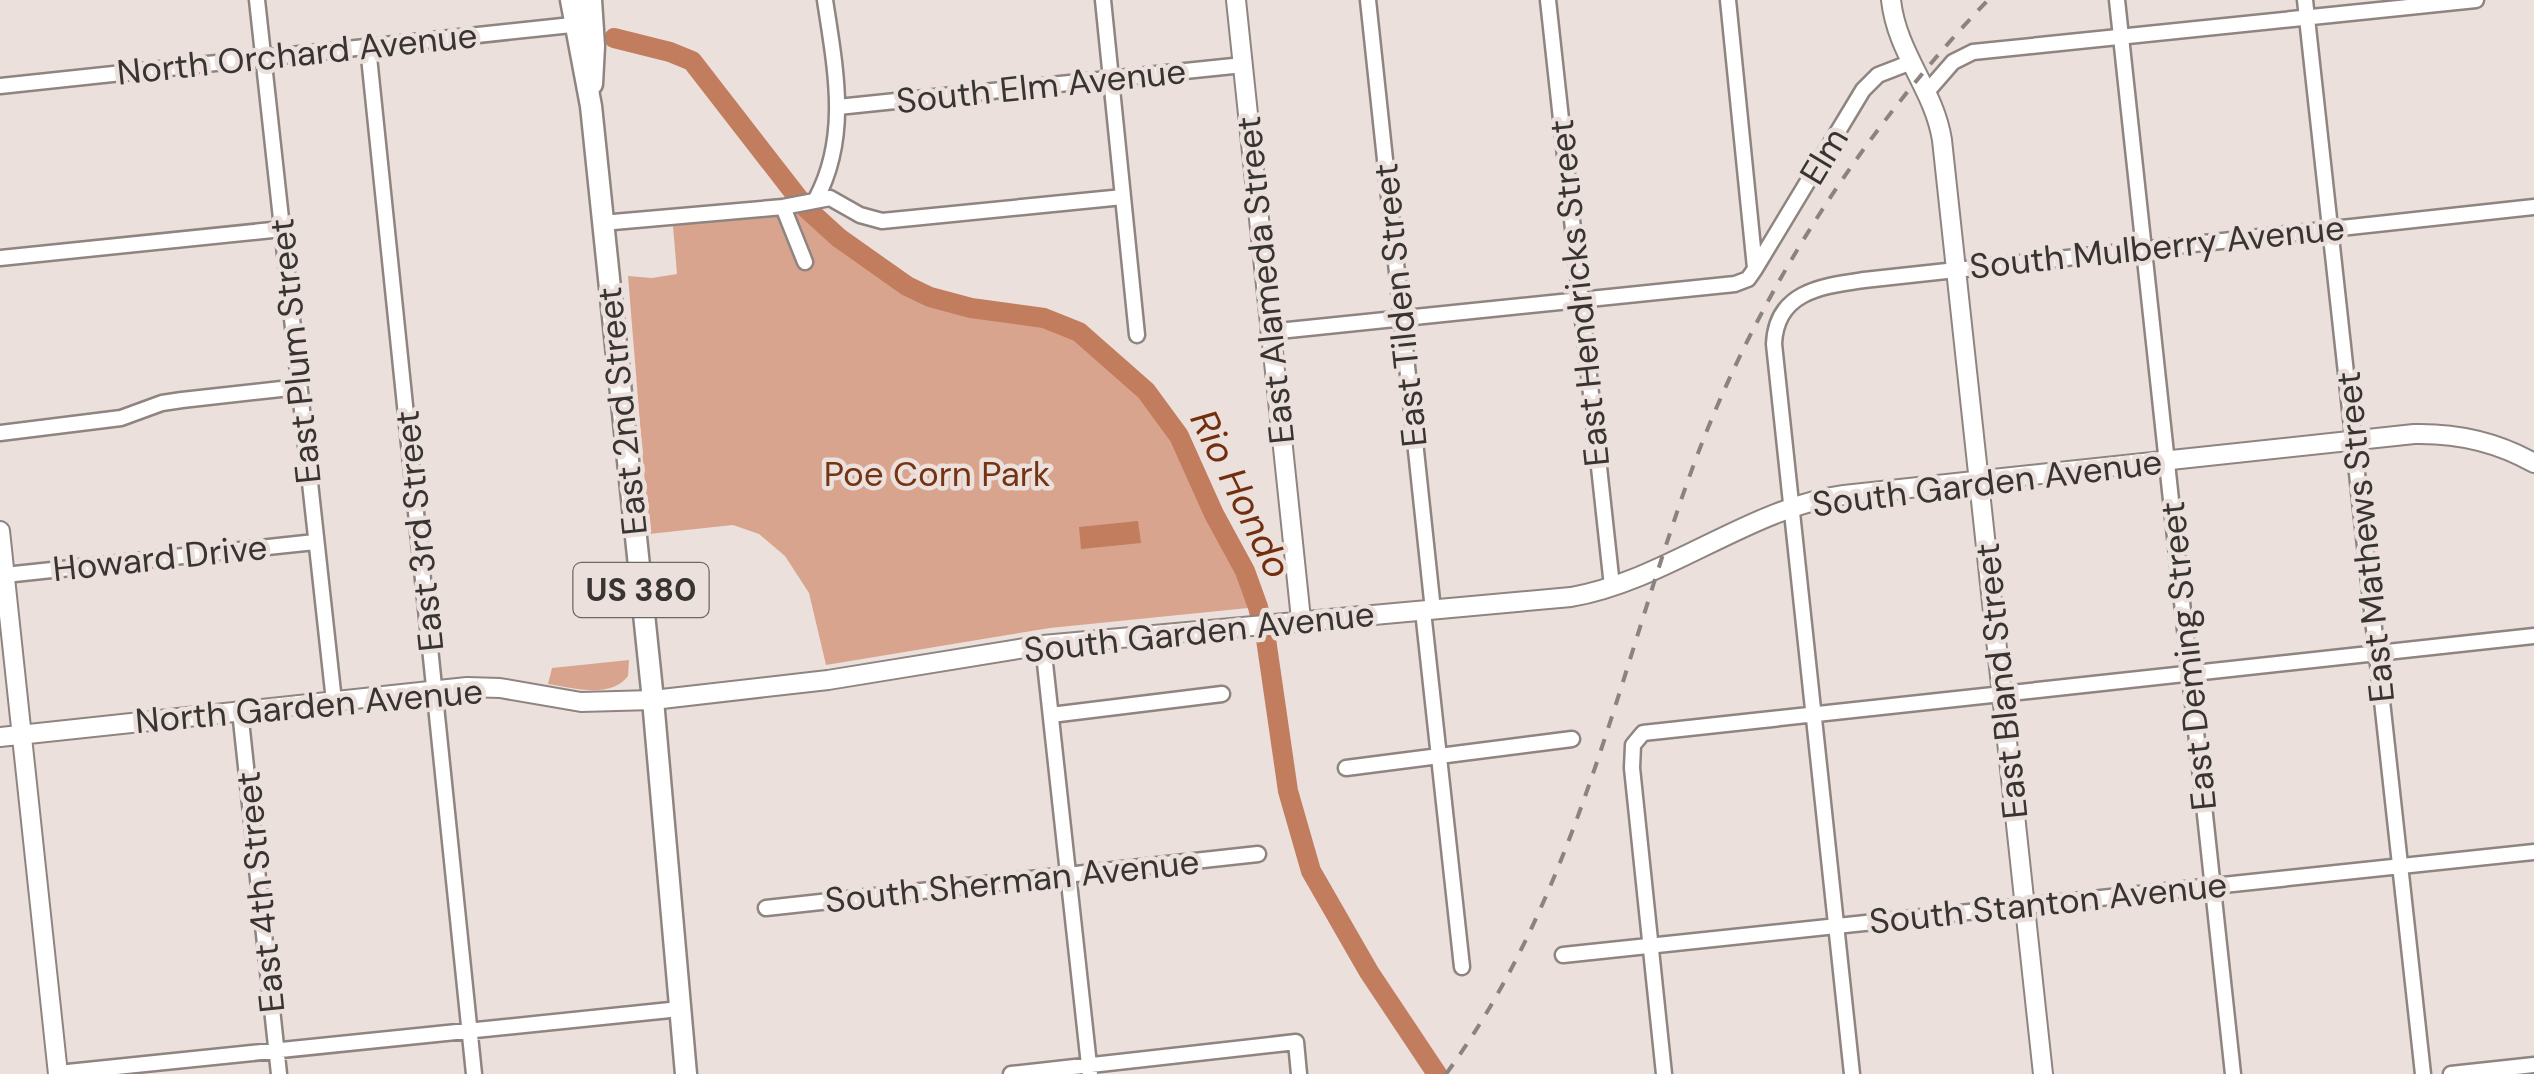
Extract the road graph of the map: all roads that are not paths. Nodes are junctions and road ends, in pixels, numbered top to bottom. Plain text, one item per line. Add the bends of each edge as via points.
1 (257, 0) edge
2 (571, 0) edge
3 (590, 0) edge
4 (843, 0) edge
5 (1104, 0) edge
6 (1236, 0) edge
7 (1368, 0) edge
8 (1548, 0) edge
9 (1728, 0) edge
10 (1891, 0) edge
11 (2117, 0) edge
12 (2305, 0) edge
13 (2476, 0) edge
14 (825, 1) edge
15 (2307, 17) junction
16 (583, 24) junction
17 (2121, 37) junction
18 (368, 47) junction
19 (263, 58) junction
20 (1909, 63) junction
21 (1243, 65) junction
22 (1112, 79) junction
23 (0, 86) edge
24 (1926, 92) junction
25 (838, 106) junction
26 (1123, 197) junction
27 (814, 200) junction
28 (788, 207) junction
29 (2534, 208) edge
30 (602, 224) junction
31 (2331, 228) junction
32 (282, 229) junction
33 (2144, 249) junction
34 (0, 258) edge
35 (806, 262) dead end
36 (1755, 268) junction
37 (1957, 268) junction
38 (1580, 300) junction
39 (1402, 319) junction
40 (1270, 332) junction
41 (1138, 335) dead end
42 (299, 387) junction
43 (0, 433) edge
44 (2354, 441) junction
45 (2167, 461) junction
46 (2534, 463) edge
47 (1980, 481) junction
48 (1792, 508) junction
49 (0, 531) edge
50 (316, 542) junction
51 (5, 575) junction
52 (1612, 586) junction
53 (1428, 610) junction
54 (1301, 619) junction
55 (2534, 636) edge
56 (1043, 644) junction
57 (2378, 653) junction
58 (2190, 673) junction
59 (856, 676) joint
60 (436, 690) junction
61 (1222, 694) dead end
62 (2004, 694) junction
63 (653, 700) junction
64 (334, 701) junction
65 (240, 711) junction
66 (1051, 714) junction
67 (1814, 714) junction
68 (22, 735) junction
69 (0, 737) edge
70 (1572, 739) dead end
71 (1438, 755) junction
72 (1346, 768) dead end
73 (2534, 852) edge
74 (1258, 854) dead end
75 (2401, 866) junction
76 (1068, 873) junction
77 (2212, 885) junction
78 (2025, 906) junction
79 (766, 908) dead end
80 (1836, 926) junction
81 (1650, 945) junction
82 (1563, 955) dead end
83 (1462, 967) dead end
84 (680, 1008) junction
85 (470, 1031) junction
86 (277, 1050) junction
87 (2534, 1065) edge
88 (1090, 1070) edge
89 (58, 1074) edge
90 (279, 1074) edge
91 (474, 1074) edge
92 (686, 1074) edge
93 (1011, 1074) edge
94 (1299, 1074) edge
95 (1664, 1074) edge
96 (1852, 1074) edge
97 (2043, 1074) edge
98 (2233, 1074) edge
99 (2423, 1074) edge
100 (2451, 1074) edge

1 - 19 street, East Plum Street
2 - 16 main road, East 2nd Street / US 380
3 - 16 main road, East 2nd Street / US 380
4 - 14 street
5 - 22 street
6 - 21 street, East Alameda Street
7 - 39 street, East Tilden Street
8 - 38 street, East Hendricks Street
9 - 36 street
10 - 20 street, East Bland Street
11 - 17 street, East Deming Street
12 - 15 street, East Mathews Street
13 - 15 street
14 - 25 street
15 - 17 street
15 - 31 street, East Mathews Street
16 - 18 street, North Orchard Avenue
16 - 30 main road, East 2nd Street / US 380
17 - 24 street via 1966,54
17 - 33 street, East Deming Street
18 - 19 street, North Orchard Avenue
18 - 60 street, East 3rd Street
19 - 23 street, North Orchard Avenue
19 - 32 street, East Plum Street
20 - 24 street, East Bland Street
20 - 36 street, Elm via 1878,75 1863,90
21 - 22 street, South Elm Avenue
21 - 40 street, East Alameda Street
22 - 25 street, South Elm Avenue
22 - 26 street
24 - 37 street, East Bland Street via 1941,131
25 - 27 street via 835,142
26 - 27 street via 876,221 837,201
26 - 41 street
27 - 28 street
28 - 30 street
28 - 35 street
29 - 31 street, South Mulberry Avenue
30 - 63 main road, East 2nd Street / US 380
31 - 33 street, South Mulberry Avenue
31 - 44 street, East Mathews Street
32 - 34 street
32 - 42 street, East Plum Street
33 - 37 street, South Mulberry Avenue
33 - 45 street, East Deming Street
36 - 38 street via 1735,284
37 - 47 street, East Bland Street
37 - 48 street, South Mulberry Avenue via 1818,287 1786,307 1774,344
38 - 39 street
38 - 52 street, East Hendricks Street
39 - 40 street
39 - 53 street, East Tilden Street
40 - 54 street, East Alameda Street
42 - 43 street via 162,403 121,418
42 - 50 street, East Plum Street
44 - 45 street, South Garden Avenue
44 - 46 street, South Garden Avenue via 2448,435 2494,444
44 - 57 street, East Mathews Street
45 - 47 street, South Garden Avenue
45 - 58 street, East Deming Street
47 - 48 street, South Garden Avenue via 1832,496
47 - 62 street, East Bland Street
48 - 52 street, South Garden Avenue
48 - 67 street
49 - 51 street
50 - 51 street, Howard Drive
50 - 64 street, East Plum Street
51 - 68 street
52 - 53 street, South Garden Avenue via 1572,597
53 - 54 street, South Garden Avenue
53 - 71 street, East Tilden Street
54 - 56 street, South Garden Avenue
55 - 57 street
56 - 59 street, South Garden Avenue
56 - 66 street
57 - 58 street
57 - 75 street, East Mathews Street
58 - 62 street
58 - 77 street, East Deming Street
59 - 63 street, North Garden Avenue
60 - 63 street, North Garden Avenue via 488,688 580,702
60 - 64 street, North Garden Avenue
60 - 85 street, East 3rd Street
61 - 66 street
62 - 67 street
62 - 78 street, East Bland Street
63 - 84 main road, East 2nd Street / US 380
64 - 65 street, North Garden Avenue
65 - 68 street, North Garden Avenue
65 - 86 street, East 4th Street
66 - 76 street
67 - 80 street
67 - 81 street via 1668,728 1636,738 1632,768
68 - 69 street, North Garden Avenue
68 - 89 street
70 - 71 street
71 - 72 street
71 - 83 street, East Tilden Street
73 - 75 street, South Stanton Avenue
74 - 76 street, South Sherman Avenue
75 - 77 street, South Stanton Avenue
75 - 99 street, East Mathews Street
76 - 79 street, South Sherman Avenue
76 - 88 street
77 - 78 street, South Stanton Avenue
77 - 98 street, East Deming Street
78 - 80 street, South Stanton Avenue
78 - 97 street, East Bland Street
80 - 81 street, South Stanton Avenue
80 - 96 street
81 - 82 street, South Stanton Avenue
81 - 95 street
84 - 85 street
84 - 92 main road, East 2nd Street / US 380
85 - 86 street
85 - 91 street, East 3rd Street
86 - 89 street
86 - 90 street, East 4th Street
87 - 100 street
88 - 93 street
88 - 94 street via 1296,1042

